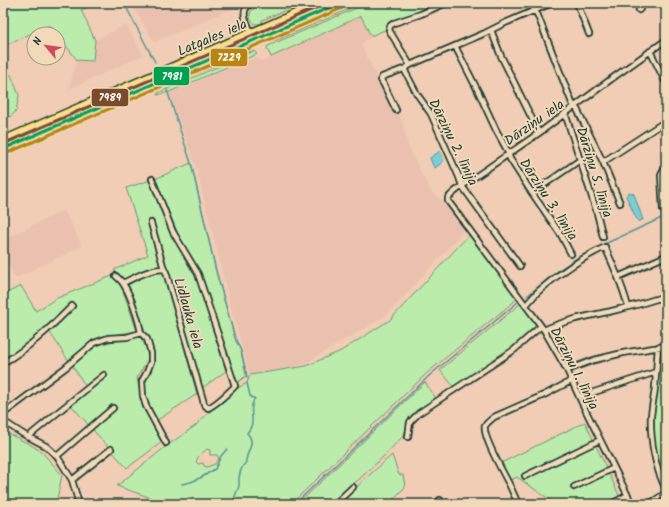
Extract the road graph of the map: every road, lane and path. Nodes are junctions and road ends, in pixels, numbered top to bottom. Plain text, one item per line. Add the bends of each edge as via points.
1 (252, 3) edge
2 (321, 3) edge
3 (340, 3) edge
4 (446, 3) edge
5 (531, 3) edge
6 (552, 3) edge
7 (577, 3) edge
8 (646, 3) edge
9 (535, 10) junction
10 (640, 10) dead end
11 (491, 30) junction
12 (589, 34) dead end
13 (253, 37) junction
14 (666, 40) edge
15 (455, 46) junction
16 (650, 51) junction
17 (408, 66) junction
18 (666, 83) edge
19 (575, 106) junction
20 (396, 110) dead end
21 (565, 113) junction
22 (665, 123) edge
23 (539, 133) junction
24 (3, 141) edge
25 (3, 149) edge
26 (508, 154) junction
27 (580, 160) junction
28 (603, 162) junction
29 (666, 169) edge
30 (152, 179) dead end
31 (462, 186) junction
32 (532, 193) junction
33 (620, 203) dead end
34 (663, 210) dead end
35 (151, 223) dead end
36 (471, 231) joint
37 (603, 237) dead end
38 (571, 254) dead end
39 (666, 256) edge
40 (520, 266) dead end
41 (164, 269) junction
42 (116, 276) dead end
43 (618, 277) junction
44 (123, 283) junction
45 (666, 296) edge
46 (526, 305) junction
47 (72, 306) dead end
48 (628, 307) junction
49 (543, 328) junction
50 (141, 333) junction
51 (666, 346) edge
52 (658, 347) junction
53 (3, 363) edge
54 (568, 370) junction
55 (656, 372) junction
56 (104, 375) dead end
57 (572, 381) junction
58 (579, 397) junction
59 (113, 408) dead end
60 (3, 414) edge
61 (3, 421) edge
62 (28, 437) junction
63 (408, 437) dead end
64 (600, 440) junction
65 (166, 443) dead end
66 (110, 450) dead end
67 (57, 456) junction
68 (614, 468) junction
69 (525, 476) dead end
70 (72, 480) junction
71 (353, 487) dead end
72 (574, 487) dead end
73 (666, 489) edge
74 (666, 493) edge
75 (628, 495) junction
76 (79, 504) edge
77 (335, 504) edge
78 (518, 504) edge
79 (611, 504) edge
80 (632, 504) edge
81 (648, 504) edge

1 - 13 street via 246,7 244,14
2 - 13 highway, Latgales iela
3 - 13 highway, Latgales iela
4 - 17 street, Dārziņu 2. līnija via 390,26 389,30
5 - 9 street
6 - 9 street
7 - 12 street
8 - 10 street
9 - 11 street
9 - 19 street
11 - 15 street
11 - 23 street
13 - 24 highway, Latgales iela
13 - 25 highway, Latgales iela
14 - 16 street, Dārziņu iela
15 - 17 street
15 - 26 street, Dārziņu 3. līnija
16 - 18 street
16 - 19 street, Dārziņu iela
17 - 20 street via 380,80
17 - 31 street, Dārziņu 2. līnija via 406,74 431,114
19 - 21 street, Dārziņu iela
19 - 28 street
21 - 23 street, Dārziņu iela
21 - 27 street, Dārziņu 5. līnija
22 - 28 street
23 - 26 street, Dārziņu iela
26 - 31 street, Dārziņu iela
26 - 32 street, Dārziņu 3. līnija
27 - 32 street
27 - 37 street, Dārziņu 5. līnija
28 - 33 street
29 - 34 street via 661,175
30 - 41 street, Lidlauka iela via 173,232 198,274 235,386 208,408 204,404
31 - 36 street, Dārziņu iela via 448,198 448,201
31 - 40 street, Dārziņu 2. līnija
32 - 38 street, Dārziņu 3. līnija
35 - 41 street, Lidlauka iela
36 - 46 street, Dārziņu 1. līnija
39 - 43 street
41 - 44 street via 144,273
42 - 44 street
43 - 46 street via 605,247 568,268 540,290
43 - 48 street
44 - 50 street
45 - 48 street
46 - 49 street, Dārziņu 1. līnija
47 - 53 street via 43,334
48 - 49 street
49 - 54 street, Dārziņu 1. līnija
49 - 63 street via 419,413 410,422
50 - 60 street via 94,343
50 - 65 street via 147,340 151,353 151,362 142,381 142,396
51 - 52 street
52 - 54 street via 594,360
52 - 55 street
54 - 57 street, Dārziņu 1. līnija
55 - 58 street
55 - 73 street via 651,417 652,443
56 - 62 street
57 - 58 street, Dārziņu 1. līnija
57 - 78 street via 494,417 485,426 498,463
58 - 64 street, Dārziņu 1. līnija
59 - 67 street
61 - 62 street
62 - 67 street via 46,446
64 - 68 street, Dārziņu 1. līnija
64 - 69 street
66 - 70 street
67 - 70 street
68 - 72 street
68 - 75 street, Dārziņu 1. līnija
70 - 76 street
71 - 77 street
74 - 81 street
75 - 79 street
75 - 80 street, Dārziņu 1. līnija

